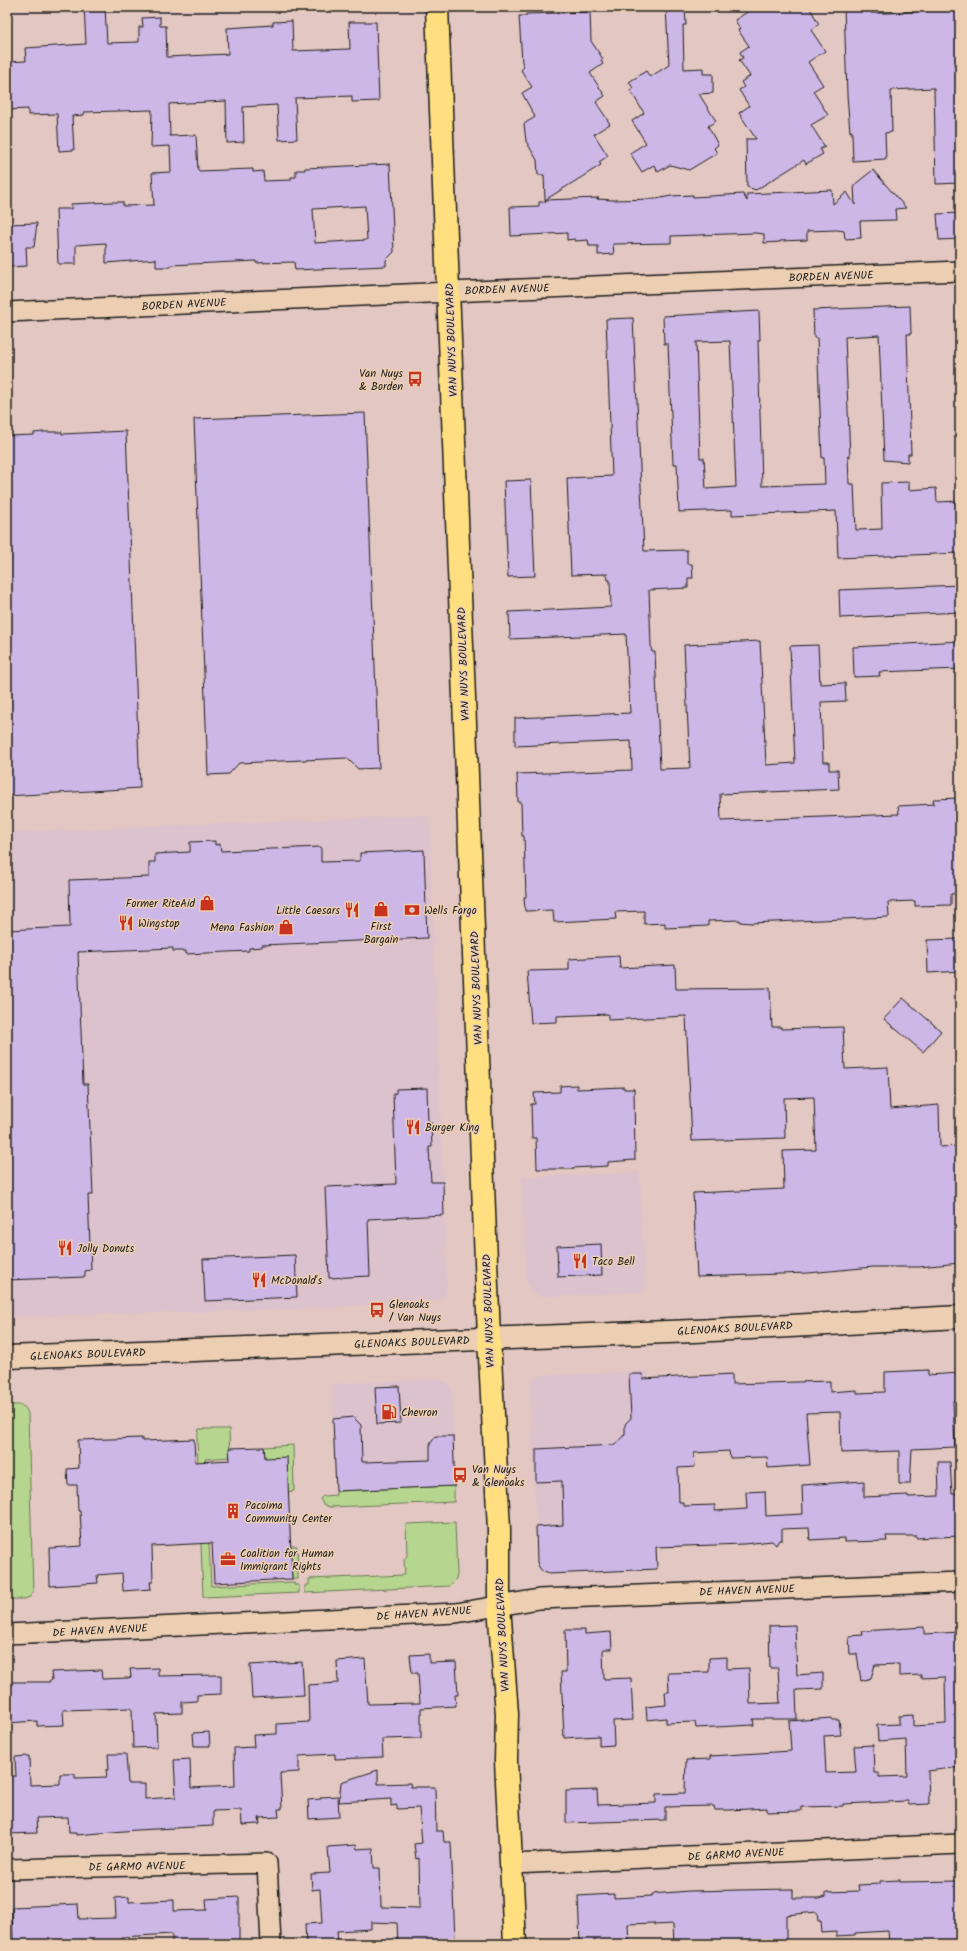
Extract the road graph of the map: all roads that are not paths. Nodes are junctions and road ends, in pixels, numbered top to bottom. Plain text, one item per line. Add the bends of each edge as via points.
1 (437, 7) edge
2 (960, 271) edge
3 (450, 292) junction
4 (7, 312) edge
5 (960, 1317) edge
6 (489, 1338) junction
7 (7, 1357) edge
8 (960, 1582) edge
9 (499, 1606) junction
10 (7, 1634) edge
11 (960, 1844) edge
12 (512, 1864) junction
13 (7, 1869) edge
14 (271, 1944) edge
15 (515, 1944) edge

1 - 3 main road, VAN NUYS BOULEVARD
2 - 3 street, BORDEN AVENUE
3 - 4 street, BORDEN AVENUE
3 - 6 main road, VAN NUYS BOULEVARD
5 - 6 main road, GLENOAKS BOULEVARD via 694,1331
6 - 7 main road, GLENOAKS BOULEVARD
6 - 9 main road, VAN NUYS BOULEVARD via 499,1529
8 - 9 street, DE HAVEN AVENUE via 539,1599
9 - 10 street, DE HAVEN AVENUE via 456,1613
9 - 12 main road, VAN NUYS BOULEVARD via 507,1714 506,1761
11 - 12 street, DE GARMO AVENUE
12 - 15 main road, VAN NUYS BOULEVARD
13 - 14 street, DE GARMO AVENUE via 267,1863

